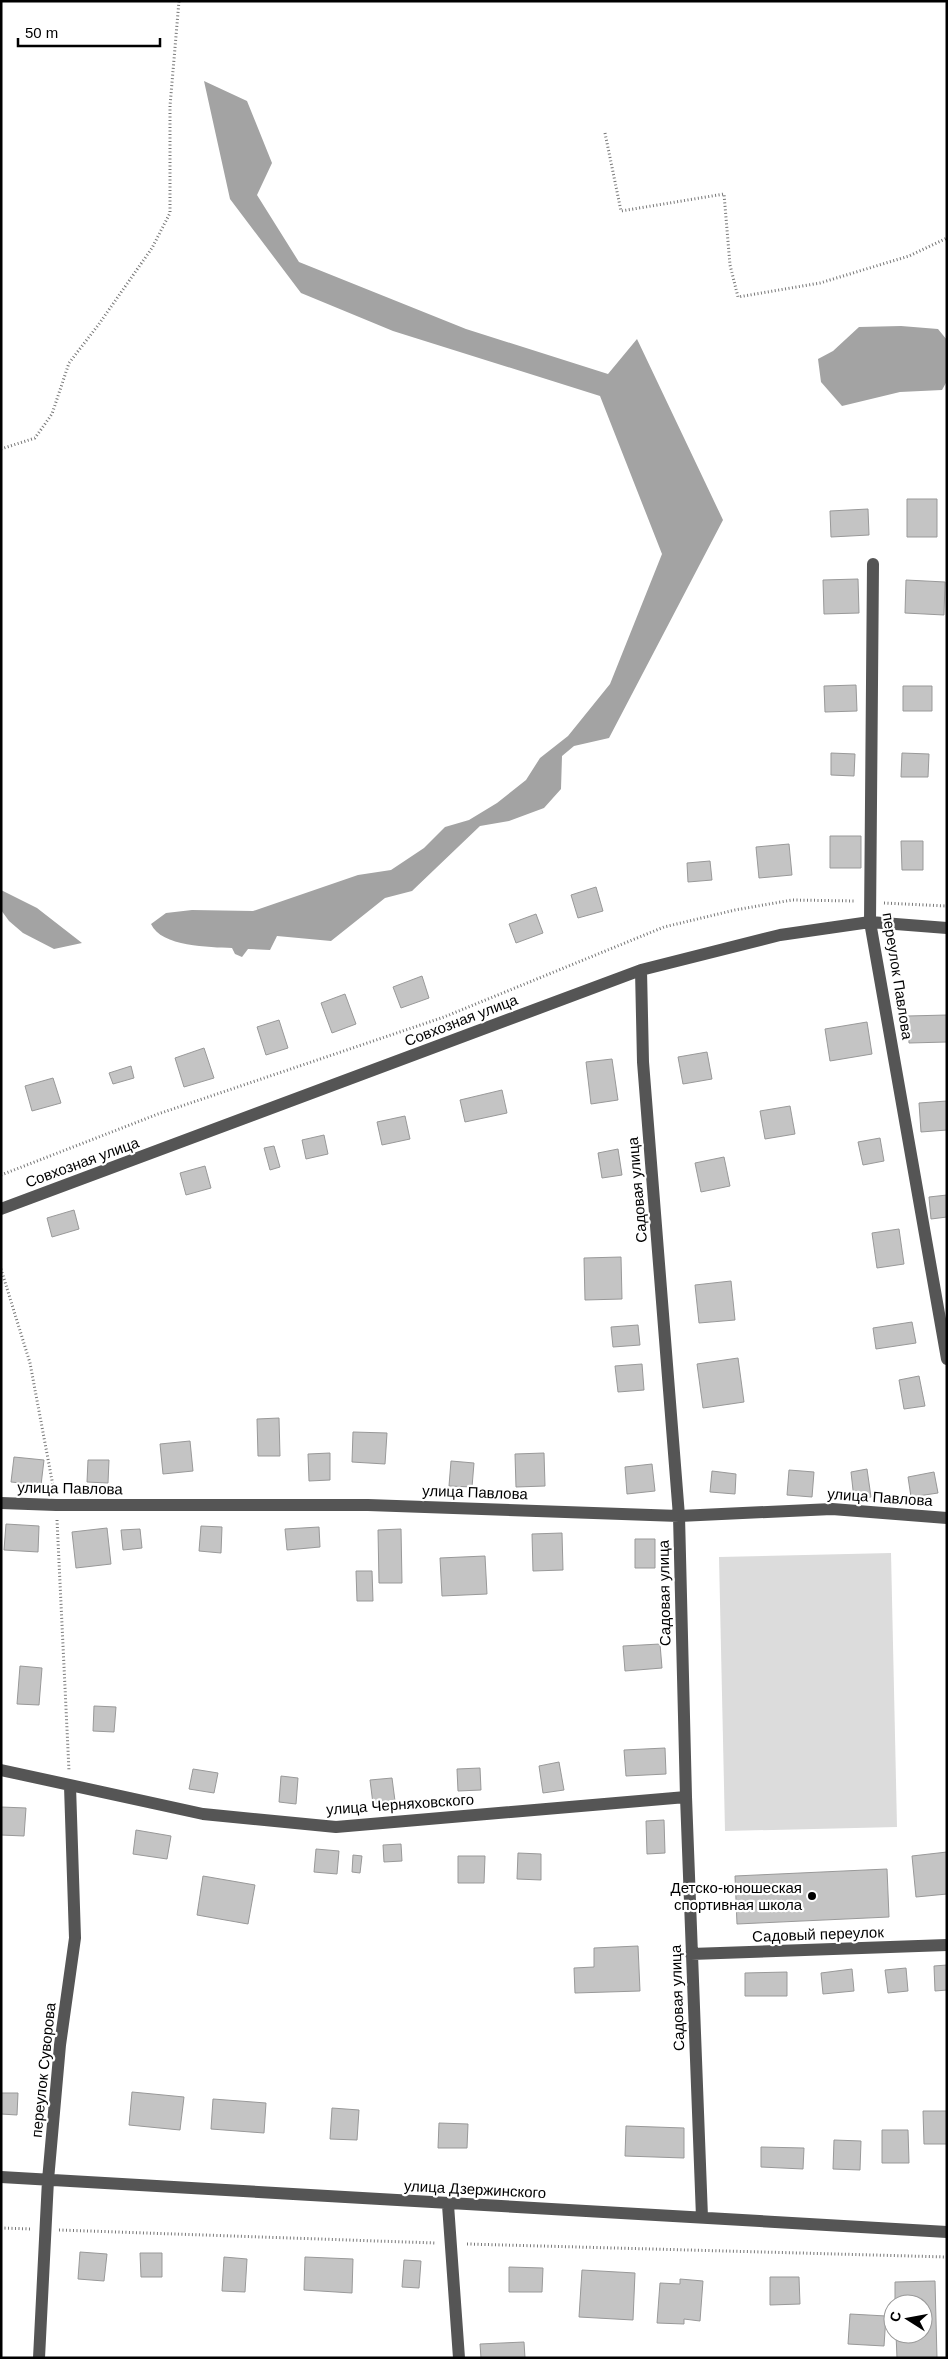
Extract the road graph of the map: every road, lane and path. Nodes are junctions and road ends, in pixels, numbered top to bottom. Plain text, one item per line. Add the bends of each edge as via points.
1 (179, 1) edge
2 (604, 133) dead end
3 (947, 238) edge
4 (1, 449) edge
5 (873, 564) dead end
6 (871, 902) junction
7 (947, 906) edge
8 (870, 922) junction
9 (947, 928) edge
10 (642, 970) junction
11 (1, 1175) edge
12 (1, 1209) edge
13 (1, 1269) edge
14 (947, 1359) edge
15 (1, 1503) edge
16 (56, 1505) junction
17 (679, 1516) junction
18 (947, 1518) edge
19 (1, 1770) edge
20 (70, 1786) junction
21 (686, 1797) junction
22 (947, 1945) edge
23 (691, 1954) junction
24 (1, 2177) edge
25 (48, 2180) junction
26 (448, 2205) junction
27 (702, 2217) junction
28 (1, 2228) edge
29 (46, 2230) junction
30 (947, 2232) edge
31 (450, 2243) junction
32 (947, 2257) edge
33 (38, 2358) edge
34 (459, 2358) edge

1 - 4 path via 170,106 170,213 152,248 69,364 52,414 35,438
2 - 3 path via 621,211 724,194 730,266 738,297 820,283 909,256
5 - 6 street, переулок Павлова
6 - 7 path
6 - 8 street, переулок Павлова
6 - 11 path via 792,900 664,927 444,1017 158,1114
8 - 9 street, Совхозная улица
8 - 10 street, Совхозная улица via 780,935
8 - 14 street, переулок Павлова
10 - 12 street, Совхозная улица
10 - 17 street, Садовая улица via 643,1062
13 - 16 path via 30,1363
15 - 16 street, улица Павлова
16 - 17 street, улица Павлова via 368,1505
16 - 20 path
17 - 18 street, улица Павлова via 832,1509
17 - 21 street, Садовая улица
19 - 20 street, улица Черняховского
20 - 21 street, улица Черняховского via 203,1814 336,1827
20 - 25 street, переулок Суворова via 75,1938 60,2045
21 - 23 street, Садовая улица
22 - 23 street, Садовый переулок
23 - 27 street, Садовая улица
24 - 25 street, улица Дзержинского
25 - 26 street, улица Дзержинского
25 - 29 street, переулок Суворова
26 - 27 street, улица Дзержинского
26 - 31 street
27 - 30 street, улица Дзержинского
28 - 29 path
29 - 31 path
29 - 33 street, переулок Суворова
31 - 32 path
31 - 34 street

